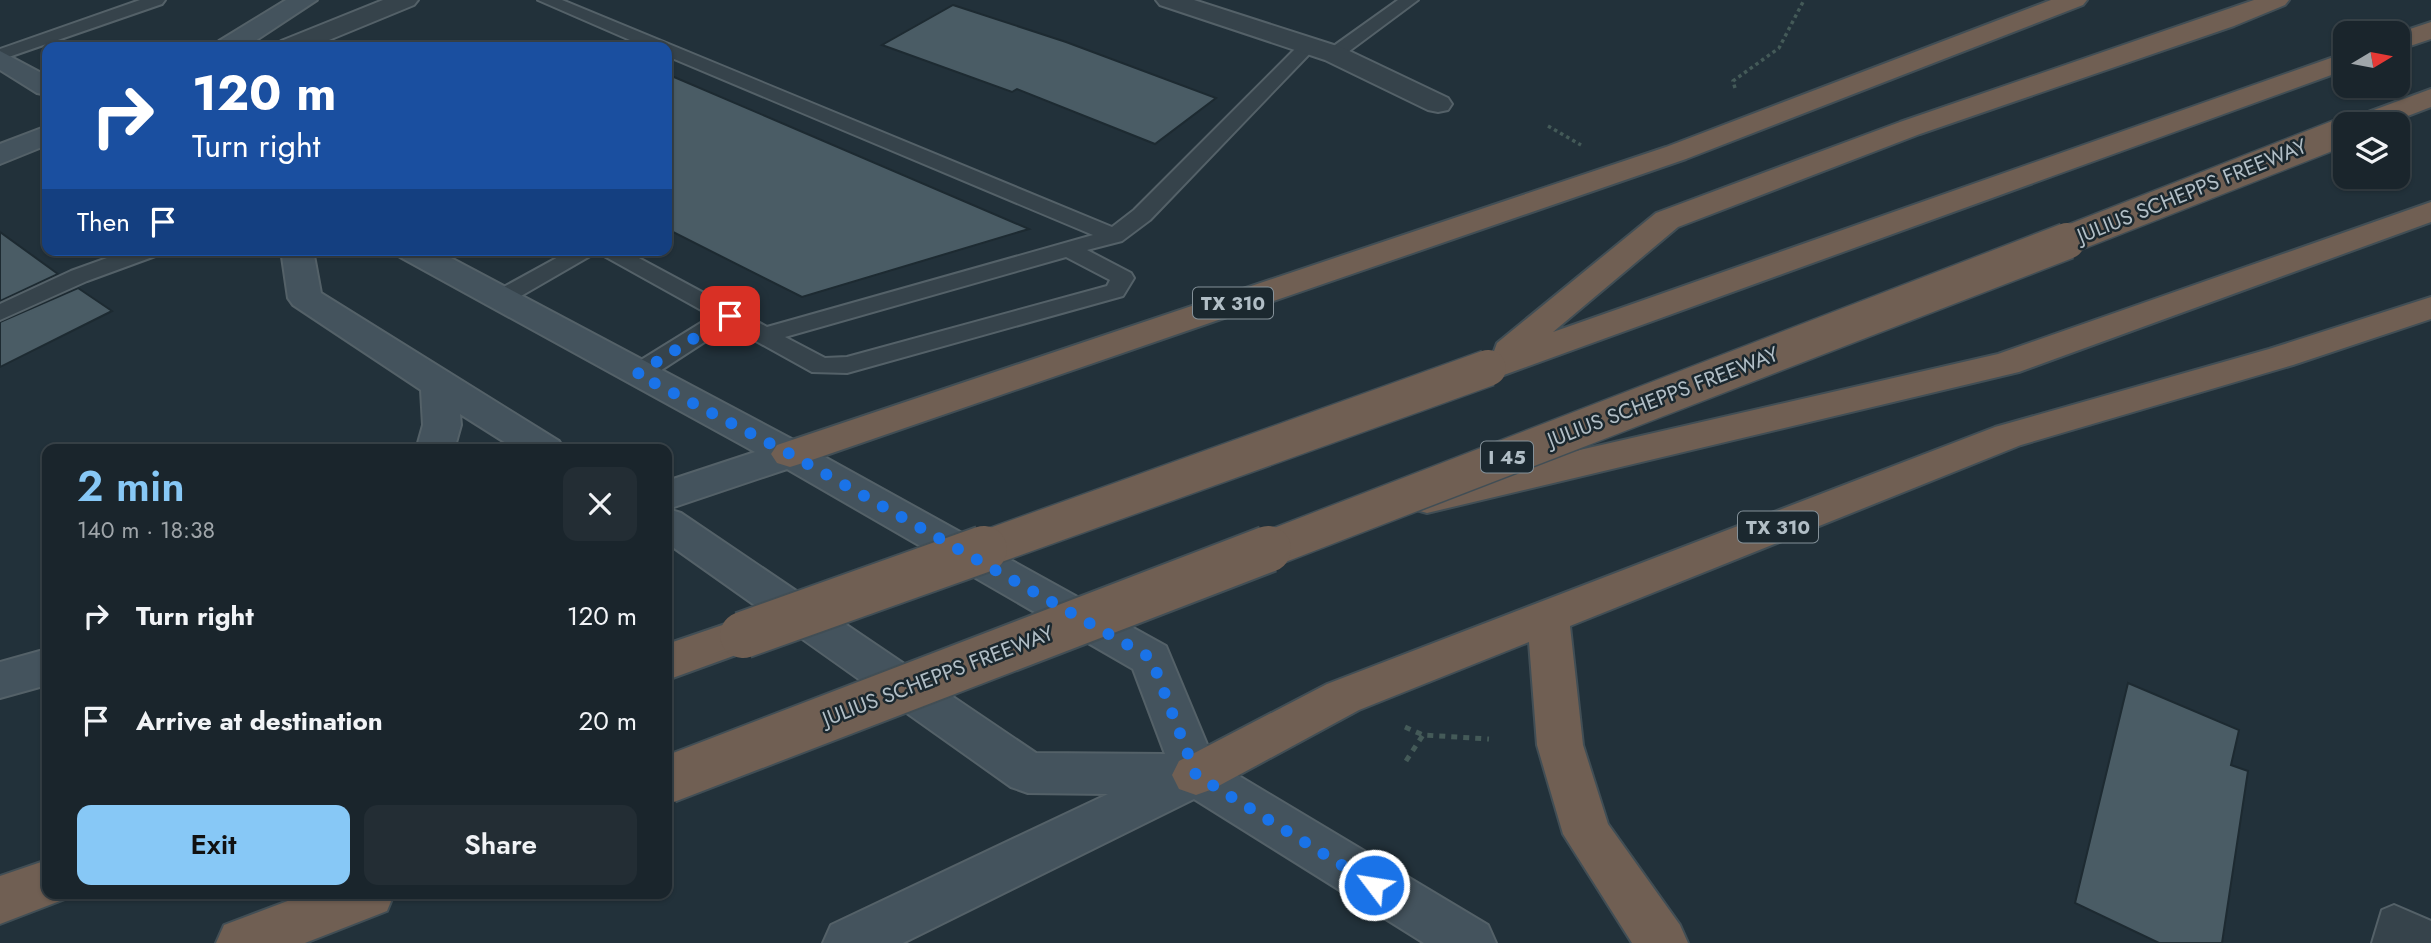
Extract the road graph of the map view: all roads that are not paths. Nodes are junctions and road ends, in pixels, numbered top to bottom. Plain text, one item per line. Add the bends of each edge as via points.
1 (156, 0) edge
2 (304, 0) edge
3 (405, 0) edge
4 (547, 0) edge
5 (1169, 0) edge
6 (1409, 0) edge
7 (2074, 0) edge
8 (2276, 0) edge
9 (2431, 30) edge
10 (2410, 38) edge
11 (236, 42) edge
12 (302, 42) edge
13 (649, 42) edge
14 (1308, 46) junction
15 (672, 52) edge
16 (1335, 54) junction
17 (0, 57) edge
18 (2333, 65) edge
19 (42, 84) edge
20 (2431, 97) edge
21 (1438, 104) dead end
22 (2393, 112) edge
23 (2333, 136) edge
24 (42, 137) edge
25 (0, 155) edge
26 (2431, 211) edge
27 (1114, 236) junction
28 (1068, 249) junction
29 (133, 256) edge
30 (299, 256) edge
31 (422, 256) edge
32 (577, 256) edge
33 (618, 256) edge
34 (499, 299) junction
35 (2431, 309) edge
36 (0, 313) edge
37 (730, 316) junction
38 (764, 335) junction
39 (1488, 368) junction
40 (637, 374) junction
41 (439, 385) junction
42 (437, 444) edge
43 (536, 444) edge
44 (790, 454) junction
45 (672, 493) edge
46 (1350, 517) junction
47 (672, 526) edge
48 (1548, 617) junction
49 (672, 660) edge
50 (42, 668) edge
51 (0, 680) edge
52 (1196, 775) junction
53 (672, 778) edge
54 (42, 885) edge
55 (356, 899) edge
56 (0, 900) edge
57 (2431, 939) edge
58 (242, 943) edge
59 (849, 943) edge
60 (1470, 943) edge
61 (1662, 943) edge
62 (2390, 943) edge

1 - 17 lane
2 - 11 main road
3 - 12 street
4 - 13 lane
5 - 14 street
6 - 16 lane
7 - 44 highway, TX 310 via 1676,153
8 - 39 highway via 1910,128 1667,220
9 - 10 highway
14 - 16 street
14 - 27 lane via 1142,215
15 - 27 lane
16 - 21 street
17 - 19 main road
18 - 39 highway
20 - 22 highway
23 - 46 highway, JULIUS SCHEPPS FREEWAY / I 45, bridge
24 - 25 main road
26 - 46 highway, bridge via 2006,364
27 - 28 lane
28 - 38 lane
28 - 38 lane via 1123,278 1115,291 847,365 821,366
29 - 36 lane
30 - 41 main road via 305,298
31 - 34 main road
32 - 34 lane
33 - 37 lane
34 - 40 main road
35 - 48 highway, TX 310 via 2008,436
37 - 38 lane
37 - 40 lane
39 - 49 highway, bridge
40 - 44 main road
41 - 42 main road via 442,425
41 - 43 main road
44 - 45 main road, TX 310
44 - 52 main road via 1151,658
46 - 53 highway, JULIUS SCHEPPS FREEWAY / I 45, bridge
47 - 52 main road via 1028,772
48 - 52 highway via 1343,697
48 - 61 highway via 1560,745 1587,834
50 - 51 main road
52 - 59 main road
52 - 60 main road
54 - 56 highway
55 - 58 highway
57 - 62 lane via 2394,922

